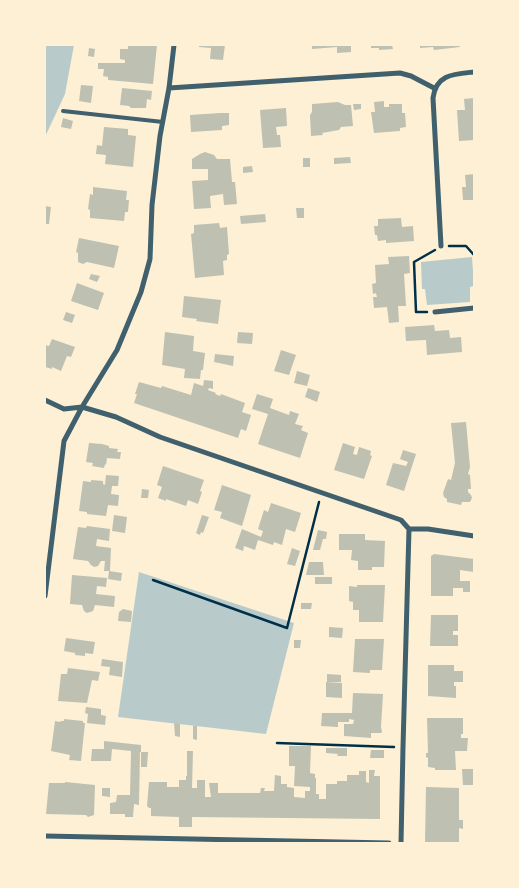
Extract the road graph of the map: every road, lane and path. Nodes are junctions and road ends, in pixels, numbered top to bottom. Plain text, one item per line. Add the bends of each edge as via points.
1 (174, 45) edge
2 (474, 72) edge
3 (169, 88) junction
4 (434, 88) junction
5 (63, 111) dead end
6 (162, 122) junction
7 (441, 246) junction
8 (474, 254) edge
9 (474, 308) edge
10 (435, 312) joint
11 (45, 400) edge
12 (82, 407) junction
13 (321, 494) junction
14 (410, 529) junction
15 (474, 536) edge
16 (153, 580) dead end
17 (45, 596) edge
18 (276, 742) dead end
19 (402, 747) junction
20 (45, 836) edge
21 (389, 843) edge
22 (401, 843) edge

1 - 3 street
2 - 4 street via 453,74
3 - 4 street via 400,73
3 - 6 street
4 - 7 street
5 - 6 lane
6 - 12 street via 152,205 150,259 117,350
7 - 8 path via 466,246
7 - 10 path via 414,262 416,312
9 - 10 street
11 - 12 street via 64,409
12 - 13 street
12 - 17 street via 64,440
13 - 14 street via 400,520
13 - 16 path via 287,628
14 - 15 street
14 - 19 street
18 - 19 path
19 - 22 street
20 - 21 street

